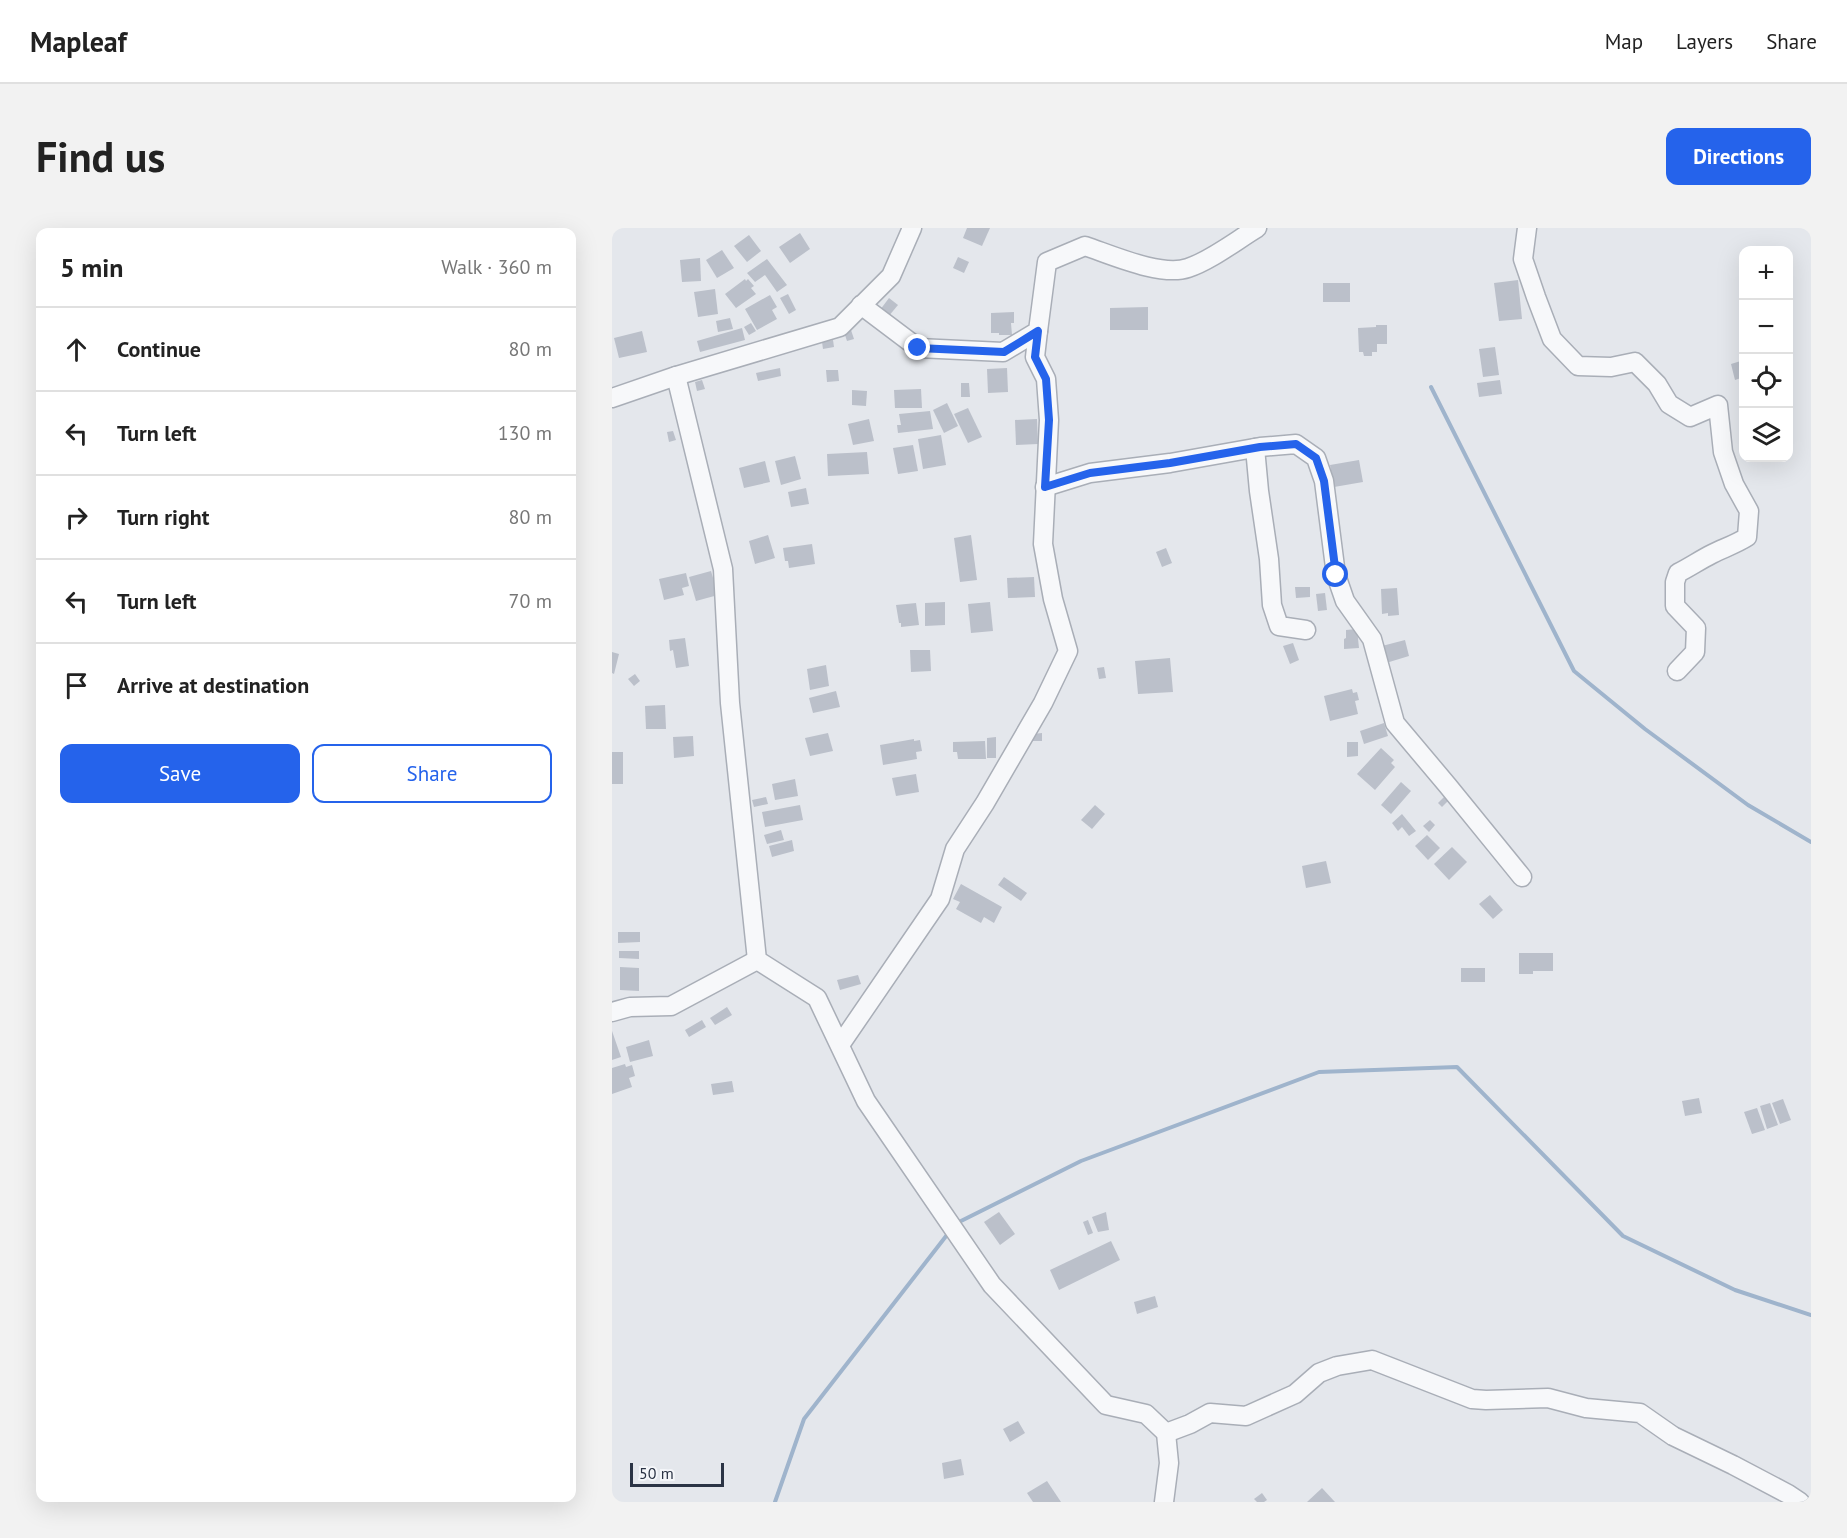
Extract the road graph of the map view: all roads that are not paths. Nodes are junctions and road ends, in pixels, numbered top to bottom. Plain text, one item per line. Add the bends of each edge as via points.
1 (912, 228) edge
2 (1257, 228) edge
3 (1527, 228) edge
4 (861, 305) junction
5 (1038, 331) junction
6 (676, 376) junction
7 (612, 398) edge
8 (1255, 448) junction
9 (1045, 487) junction
10 (1306, 630) dead end
11 (1677, 671) dead end
12 (1522, 877) dead end
13 (757, 960) junction
14 (612, 1012) edge
15 (840, 1045) junction
16 (1166, 1433) junction
17 (1164, 1502) edge
18 (1800, 1502) edge

1 - 4 street via 891,276
2 - 5 street via 1188,268 1162,271 1085,246 1047,262
3 - 11 street via 1523,259 1544,318 1552,339 1578,366 1611,368 1635,362 1657,384 1669,404 1690,417 1718,405 1723,452 1749,511 1747,537 1678,573 1675,606 1696,628 1695,652
4 - 5 street via 918,348 1004,352
4 - 6 street via 840,327
5 - 9 street via 1035,357 1046,379 1049,420
6 - 7 street
6 - 13 street via 723,569 730,703
8 - 9 street via 1090,473
8 - 10 street via 1272,605 1279,626
8 - 12 street via 1296,444 1316,458 1324,481 1336,575 1345,601 1372,639 1395,723
9 - 15 street via 1043,544 1068,651 1043,703 955,849 940,899
13 - 14 street via 671,1006 630,1007
13 - 15 street via 817,998
15 - 16 street via 866,1101 992,1285 1106,1405 1146,1414
16 - 17 street via 1169,1463
16 - 18 street via 1210,1413 1246,1416 1295,1394 1319,1373 1372,1360 1472,1399 1548,1398 1586,1408 1640,1413 1673,1436

